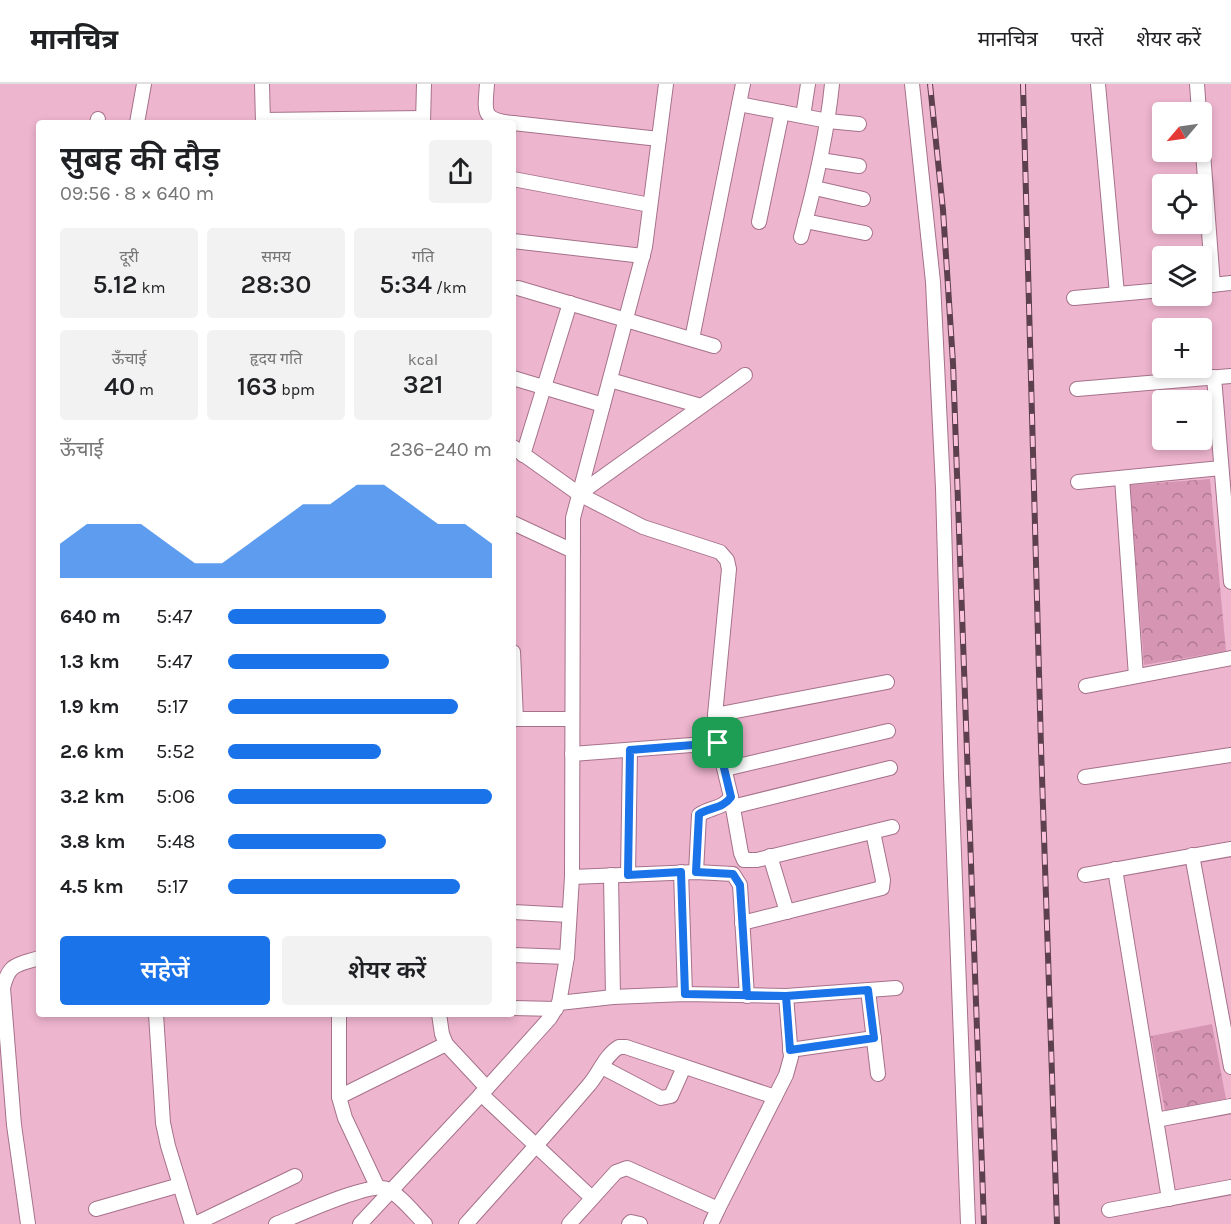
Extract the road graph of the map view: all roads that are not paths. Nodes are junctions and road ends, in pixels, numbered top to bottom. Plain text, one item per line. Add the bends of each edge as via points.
1 (144, 84) edge
2 (262, 84) edge
3 (424, 84) edge
4 (487, 84) edge
5 (666, 84) edge
6 (743, 84) edge
7 (808, 84) edge
8 (832, 84) edge
9 (912, 84) edge
10 (1098, 84) edge
11 (1197, 84) edge
12 (1198, 102) edge
13 (739, 104) junction
14 (782, 112) junction
15 (803, 116) junction
16 (138, 120) edge
17 (263, 120) edge
18 (423, 120) edge
19 (495, 120) edge
20 (828, 121) junction
21 (516, 123) edge
22 (859, 124) dead end
23 (659, 139) junction
24 (820, 160) junction
25 (1203, 162) edge
26 (859, 166) dead end
27 (516, 180) edge
28 (815, 188) junction
29 (862, 199) dead end
30 (650, 205) junction
31 (805, 221) junction
32 (759, 222) dead end
33 (865, 233) dead end
34 (801, 237) dead end
35 (516, 241) edge
36 (1206, 246) edge
37 (643, 256) junction
38 (1231, 283) edge
39 (1212, 285) edge
40 (519, 288) dead end
41 (1152, 291) edge
42 (1117, 294) junction
43 (1074, 298) dead end
44 (570, 303) junction
45 (626, 320) junction
46 (692, 339) junction
47 (714, 346) dead end
48 (745, 375) dead end
49 (1231, 376) edge
50 (1214, 377) junction
51 (516, 379) edge
52 (610, 380) junction
53 (544, 387) junction
54 (1077, 389) dead end
55 (603, 405) junction
56 (701, 406) junction
57 (518, 451) edge
58 (1221, 468) junction
59 (1122, 478) junction
60 (1078, 482) dead end
61 (579, 494) junction
62 (516, 524) edge
63 (573, 551) junction
64 (1231, 582) edge
65 (1231, 658) edge
66 (1136, 676) junction
67 (887, 681) dead end
68 (1086, 686) dead end
69 (715, 715) junction
70 (516, 719) edge
71 (572, 719) junction
72 (888, 731) dead end
73 (718, 743) junction
74 (630, 750) junction
75 (572, 754) junction
76 (1231, 755) edge
77 (890, 768) dead end
78 (725, 769) junction
79 (1085, 777) dead end
80 (731, 802) junction
81 (892, 827) dead end
82 (873, 832) junction
83 (1231, 849) edge
84 (1192, 855) junction
85 (770, 856) junction
86 (1115, 869) junction
87 (681, 872) junction
88 (696, 872) junction
89 (1085, 874) dead end
90 (611, 875) junction
91 (628, 875) junction
92 (572, 877) junction
93 (516, 912) edge
94 (787, 912) junction
95 (569, 915) junction
96 (742, 923) junction
97 (516, 955) edge
98 (567, 957) junction
99 (36, 959) edge
100 (896, 988) dead end
101 (868, 990) junction
102 (685, 994) junction
103 (747, 996) junction
104 (786, 996) junction
105 (612, 997) junction
106 (557, 1006) junction
107 (516, 1008) edge
108 (156, 1017) edge
109 (339, 1017) edge
110 (439, 1017) edge
111 (874, 1038) junction
112 (446, 1044) junction
113 (790, 1050) junction
114 (602, 1067) junction
115 (684, 1067) junction
116 (1231, 1067) edge
117 (878, 1074) dead end
118 (484, 1091) junction
119 (775, 1097) junction
120 (339, 1098) junction
121 (1231, 1106) edge
122 (1156, 1120) junction
123 (536, 1146) junction
124 (295, 1176) dead end
125 (180, 1185) junction
126 (1231, 1187) edge
127 (384, 1188) junction
128 (592, 1198) junction
129 (1169, 1199) junction
130 (96, 1209) dead end
131 (718, 1209) junction
132 (1109, 1210) dead end
133 (28, 1224) edge
134 (194, 1224) edge
135 (276, 1224) edge
136 (360, 1224) edge
137 (425, 1224) edge
138 (466, 1224) edge
139 (569, 1224) edge
140 (629, 1224) edge
141 (640, 1224) edge
142 (711, 1224) edge
143 (968, 1224) edge

1 - 16 street
2 - 17 street
3 - 18 street
4 - 19 street via 486,107
5 - 23 street
6 - 13 street
7 - 15 street
8 - 20 street
9 - 143 street via 933,282
10 - 42 street
11 - 12 street
13 - 14 street
13 - 46 street
14 - 15 street
14 - 32 street
15 - 20 street
20 - 22 street
20 - 24 street
21 - 23 street
23 - 30 street
24 - 26 street
24 - 28 street
25 - 36 street
27 - 30 street
28 - 29 street
28 - 31 street
30 - 37 street
31 - 33 street
31 - 34 street
35 - 37 street
37 - 45 street
38 - 39 street
40 - 44 street
41 - 42 street
42 - 43 street
44 - 45 street
44 - 53 street
45 - 46 street
45 - 52 street
46 - 47 street
48 - 56 street
49 - 50 street
50 - 54 street
50 - 58 street
51 - 53 street
52 - 55 street
52 - 56 street
53 - 55 street
53 - 57 street
55 - 61 street
56 - 61 street
57 - 61 street
58 - 59 street
58 - 64 street
59 - 60 street
59 - 66 street
61 - 63 street via 573,518
61 - 69 street via 643,527 720,552 727,560
62 - 63 street
63 - 71 street
65 - 66 street
66 - 68 street
67 - 69 street
69 - 73 street
70 - 71 street
71 - 75 street
72 - 78 street
73 - 74 street
73 - 78 street
74 - 75 street
74 - 91 street
75 - 92 street
76 - 79 street
77 - 80 street
78 - 80 street
80 - 85 street via 744,860
80 - 88 street via 699,814
81 - 82 street
82 - 85 street
82 - 94 street via 882,888
83 - 84 street
84 - 86 street
84 - 116 street
85 - 94 street
86 - 89 street
86 - 122 street
87 - 88 street
87 - 91 street
87 - 102 street
88 - 96 street via 733,874 740,885
90 - 91 street
90 - 92 street
90 - 105 street
92 - 95 street
93 - 95 street
94 - 96 street
95 - 98 street
96 - 103 street
97 - 98 street
98 - 106 street
99 - 133 street via 11,969 3,988 14,1125
100 - 101 street
101 - 104 street
101 - 111 street
102 - 103 street
102 - 105 street
103 - 104 street
104 - 113 street
105 - 106 street
106 - 107 street
106 - 118 street
108 - 125 street via 163,1123
109 - 120 street
110 - 112 street
111 - 113 street
111 - 117 street
112 - 118 street
112 - 120 street
113 - 119 street via 786,1075
114 - 115 street via 609,1055 626,1047
114 - 115 street via 667,1098
114 - 123 street
115 - 119 street
118 - 123 street
118 - 127 street
119 - 131 street
120 - 127 street via 345,1118
121 - 122 street
122 - 129 street
123 - 128 street
123 - 138 street
124 - 134 street
125 - 130 street
125 - 134 street
126 - 129 street
127 - 135 street via 352,1194
127 - 136 street
127 - 137 street
128 - 131 street via 616,1172 627,1168
128 - 139 street
129 - 132 street
131 - 142 street
140 - 141 street

